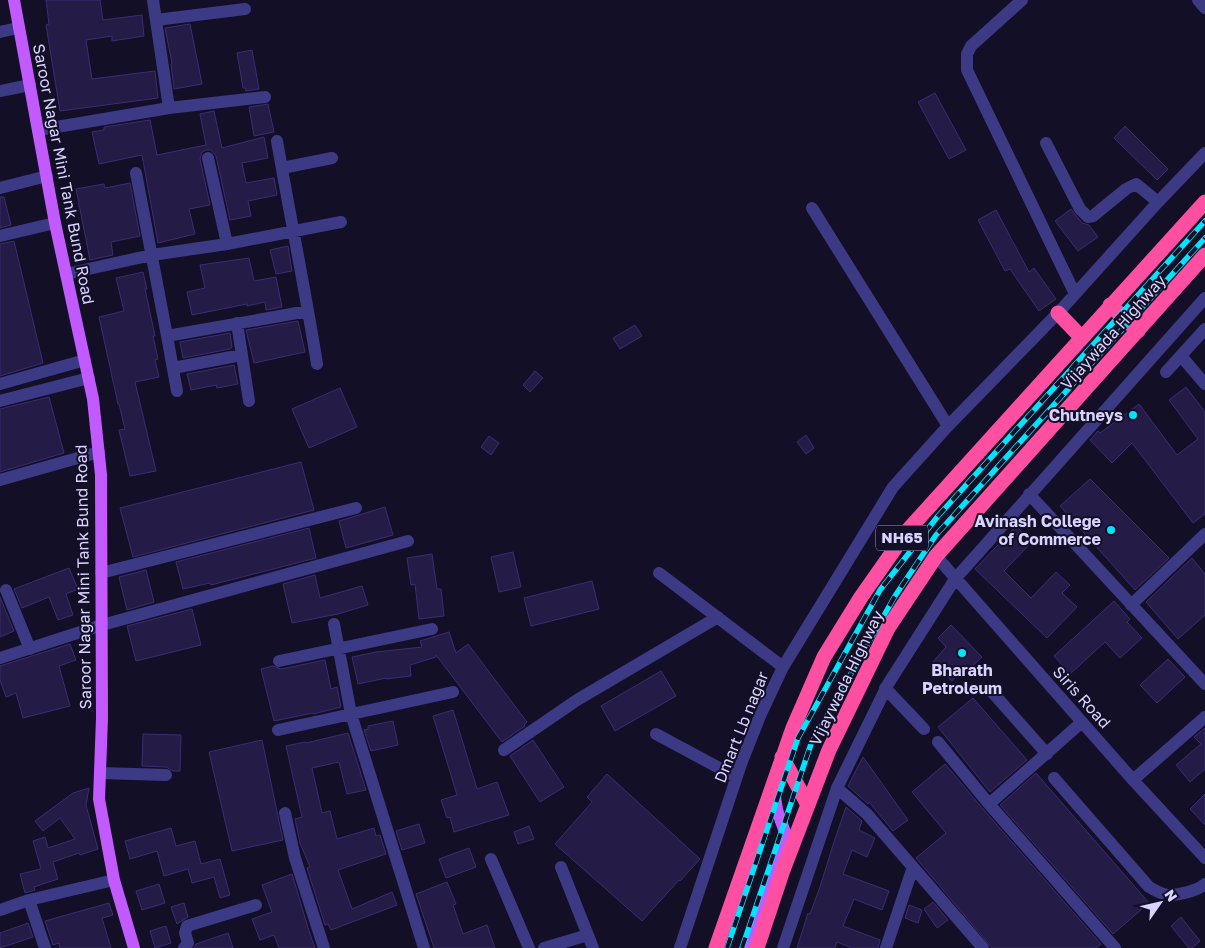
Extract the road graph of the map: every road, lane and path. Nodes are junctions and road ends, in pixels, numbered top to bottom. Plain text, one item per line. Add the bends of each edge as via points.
1 (14, 0) edge
2 (153, 0) edge
3 (1022, 0) edge
4 (1198, 0) edge
5 (245, 8) dead end
6 (1205, 8) edge
7 (156, 20) junction
8 (18, 28) junction
9 (0, 32) edge
10 (30, 85) junction
11 (0, 91) edge
12 (265, 97) dead end
13 (169, 108) junction
14 (39, 130) junction
15 (278, 141) dead end
16 (1046, 143) dead end
17 (1205, 153) edge
18 (208, 158) dead end
19 (332, 158) dead end
20 (282, 168) junction
21 (136, 173) dead end
22 (47, 176) junction
23 (0, 188) edge
24 (1158, 202) junction
25 (1205, 202) edge
26 (812, 208) dead end
27 (341, 222) dead end
28 (55, 223) junction
29 (292, 231) junction
30 (0, 236) edge
31 (227, 244) junction
32 (152, 255) junction
33 (1205, 255) edge
34 (66, 274) junction
35 (1075, 294) junction
36 (1205, 298) edge
37 (1110, 305) junction
38 (308, 311) junction
39 (1058, 313) junction
40 (237, 323) junction
41 (1205, 329) edge
42 (1138, 331) junction
43 (168, 336) junction
44 (1081, 337) junction
45 (242, 355) junction
46 (1181, 356) junction
47 (84, 360) junction
48 (317, 364) dead end
49 (173, 368) junction
50 (1166, 372) dead end
51 (89, 378) junction
52 (0, 384) edge
53 (1205, 384) edge
54 (177, 390) dead end
55 (0, 401) edge
56 (249, 401) dead end
57 (948, 426) junction
58 (98, 452) junction
59 (0, 480) edge
60 (1029, 494) junction
61 (356, 508) dead end
62 (1205, 534) edge
63 (408, 541) dead end
64 (936, 556) junction
65 (101, 573) junction
66 (659, 573) dead end
67 (955, 578) junction
68 (6, 590) dead end
69 (1131, 605) junction
70 (718, 617) junction
71 (334, 624) dead end
72 (102, 625) junction
73 (432, 629) dead end
74 (339, 648) junction
75 (30, 649) junction
76 (0, 658) edge
77 (279, 661) dead end
78 (783, 667) junction
79 (1205, 684) edge
80 (885, 688) junction
81 (454, 692) dead end
82 (993, 693) dead end
83 (351, 714) junction
84 (1205, 717) edge
85 (1082, 722) junction
86 (924, 729) dead end
87 (278, 730) dead end
88 (656, 734) dead end
89 (938, 742) dead end
90 (504, 750) dead end
91 (1046, 754) junction
92 (782, 757) junction
93 (100, 773) junction
94 (166, 775) dead end
95 (736, 777) junction
96 (1054, 778) dead end
97 (1133, 780) junction
98 (773, 783) junction
99 (837, 788) junction
100 (989, 804) junction
101 (808, 805) junction
102 (284, 813) dead end
103 (1205, 858) edge
104 (491, 859) dead end
105 (913, 866) junction
106 (561, 867) dead end
107 (114, 880) junction
108 (1205, 884) edge
109 (29, 900) junction
110 (256, 905) dead end
111 (0, 910) edge
112 (588, 935) junction
113 (45, 948) edge
114 (134, 948) edge
115 (184, 948) edge
116 (324, 948) edge
117 (424, 948) edge
118 (529, 948) edge
119 (544, 948) edge
120 (593, 948) edge
121 (680, 948) edge
122 (716, 948) edge
123 (748, 948) edge
124 (757, 948) edge
125 (782, 948) edge
126 (886, 948) edge
127 (983, 948) edge
128 (1115, 948) edge

1 - 8 main road, Saroor Nagar Mini Tank Bund Road
2 - 7 street
3 - 35 street via 970,46 966,70
4 - 6 street
5 - 7 street
7 - 13 street
8 - 9 street
8 - 10 main road, Saroor Nagar Mini Tank Bund Road
10 - 11 street
10 - 14 main road, Saroor Nagar Mini Tank Bund Road
12 - 13 street
13 - 14 street
14 - 22 main road, Saroor Nagar Mini Tank Bund Road
15 - 20 street
16 - 24 street via 1080,209 1088,216 1093,216 1136,184
17 - 24 street
18 - 31 street
19 - 20 street
20 - 29 street
21 - 32 street
22 - 23 street
22 - 28 main road, Saroor Nagar Mini Tank Bund Road
24 - 35 street
25 - 37 highway, Vijaywada Highway / NH65
26 - 57 street
27 - 29 street
28 - 30 street
28 - 34 main road, Saroor Nagar Mini Tank Bund Road
29 - 31 street
29 - 38 street
31 - 32 street
32 - 34 street
32 - 43 street
33 - 42 highway, Vijaywada Highway / NH65
34 - 47 main road, Saroor Nagar Mini Tank Bund Road
35 - 39 street
36 - 60 street
37 - 42 highway
37 - 44 highway, Vijaywada Highway / NH65
38 - 40 street
38 - 48 street
39 - 44 highway
39 - 57 street
40 - 43 street
40 - 45 street
41 - 46 street
42 - 64 highway, Vijaywada Highway / NH65
43 - 49 street
44 - 92 highway, Vijaywada Highway / NH65 via 908,530 824,657
45 - 49 street
45 - 56 street
46 - 50 street
46 - 53 street
47 - 51 main road, Saroor Nagar Mini Tank Bund Road
47 - 52 street
49 - 54 street
51 - 55 street
51 - 58 main road, Saroor Nagar Mini Tank Bund Road
57 - 78 street via 893,487
58 - 59 street
58 - 65 main road, Saroor Nagar Mini Tank Bund Road
60 - 67 street
60 - 69 street
61 - 65 street
62 - 69 street
63 - 72 street
64 - 67 street, Siris Road
64 - 101 highway, Vijaywada Highway / NH65 via 888,628 829,750
65 - 72 main road, Saroor Nagar Mini Tank Bund Road
66 - 70 street, Dmart Lb nagar
67 - 80 street
67 - 85 street, Siris Road
68 - 75 street
69 - 79 street
70 - 78 street, Dmart Lb nagar
70 - 90 street via 577,700
71 - 74 street
72 - 75 street
72 - 93 main road, Saroor Nagar Mini Tank Bund Road
73 - 74 street
74 - 77 street
74 - 83 street
75 - 76 street
78 - 95 street, Dmart Lb nagar
80 - 86 street
80 - 99 street
81 - 83 street
82 - 91 street
83 - 87 street
83 - 117 street
84 - 97 street
85 - 91 street
85 - 97 street, Siris Road
88 - 95 street
89 - 100 street
91 - 100 street
92 - 98 highway, Vijaywada Highway / NH65
92 - 101 highway
93 - 94 street
93 - 107 main road, Saroor Nagar Mini Tank Bund Road via 99,799
95 - 121 street, Dmart Lb nagar
96 - 108 street via 1149,887 1167,895 1183,893
97 - 103 street, Siris Road
98 - 122 highway, Vijaywada Highway / NH65
98 - 123 main road, Vijaywada Highway via 777,810 786,836
99 - 105 street via 867,814
99 - 125 street
100 - 128 street
101 - 124 highway, Vijaywada Highway / NH65
102 - 116 street
104 - 118 street
105 - 126 street
105 - 127 street
106 - 112 street
107 - 109 street
107 - 114 main road, Saroor Nagar Mini Tank Bund Road
109 - 111 street
109 - 113 street
110 - 115 street via 187,926 188,943
112 - 119 street
112 - 120 street

